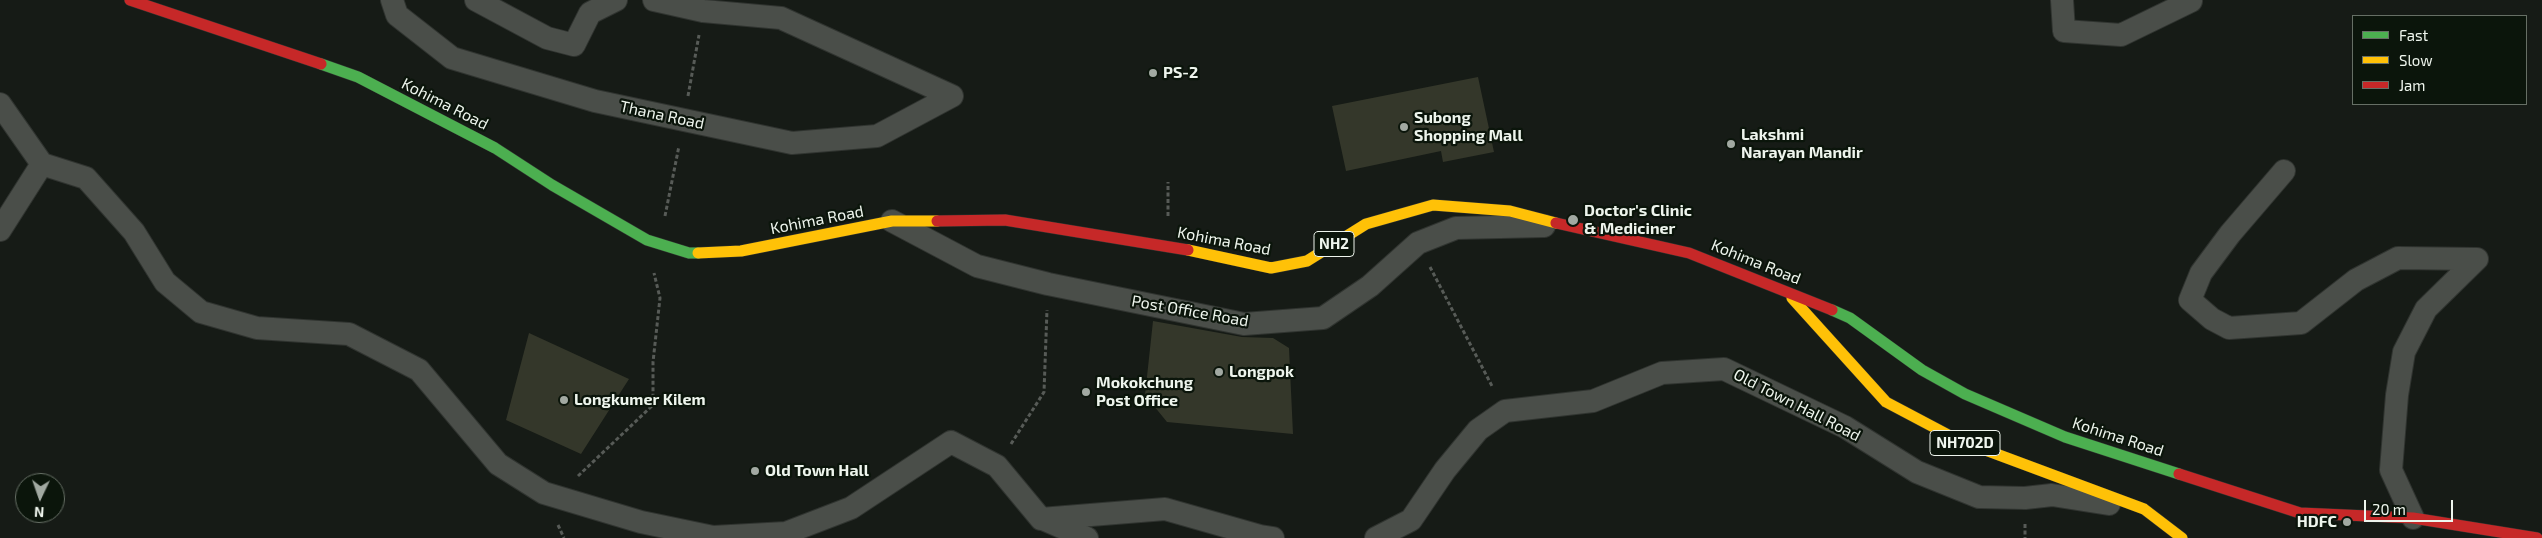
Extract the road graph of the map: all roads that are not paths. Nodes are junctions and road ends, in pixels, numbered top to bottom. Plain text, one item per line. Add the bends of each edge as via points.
1 (130, 0) edge
2 (392, 0) edge
3 (476, 0) edge
4 (616, 0) edge
5 (654, 0) edge
6 (2062, 0) edge
7 (2191, 1) edge
8 (0, 104) edge
9 (42, 164) junction
10 (2284, 171) dead end
11 (892, 222) junction
12 (1563, 225) junction
13 (0, 230) edge
14 (1785, 291) junction
15 (2144, 509) junction
16 (1042, 518) junction
17 (2413, 518) junction
18 (1087, 538) edge
19 (1273, 538) edge
20 (1376, 538) edge
21 (2182, 538) edge
22 (2537, 538) edge

1 - 11 highway, Kohima Road / NH2 via 358,77 495,148 552,186 647,240 689,253 740,251
2 - 5 street, Thana Road via 397,15 452,58 595,102 792,143 877,136 952,96 781,18 703,10
3 - 4 street via 547,38 574,45 590,13
6 - 7 street via 2064,31 2120,35
8 - 9 street
9 - 13 street
9 - 16 street via 86,178 134,232 165,282 201,312 257,328 349,334 419,370 498,464 544,493 641,522 713,537 786,533 851,508 950,442 997,466
10 - 17 street via 2201,273 2190,300 2229,328 2301,323 2356,280 2398,258 2477,259 2426,309 2404,352 2397,395 2392,470
11 - 12 highway, Kohima Road / NH2 via 1006,220 1167,246 1271,268 1307,261 1366,224 1433,205 1510,211
11 - 12 street, Post Office Road via 977,266 1048,284 1244,324 1323,318 1370,286 1418,243 1456,228
12 - 14 highway, Kohima Road / NH2 via 1689,253
14 - 15 highway, NH702D via 1886,402 1956,440
14 - 17 highway, Kohima Road / NH2 via 1850,318 1922,370 1965,394 2065,437 2300,513
15 - 20 street, Old Town Hall Road via 2052,495 1979,497 1917,472 1846,427 1724,369 1662,373 1593,401 1505,411 1478,430 1445,470 1411,520
15 - 21 highway, NH702D
16 - 18 street
16 - 19 street via 1165,509
17 - 22 highway, Kohima Road / NH2

